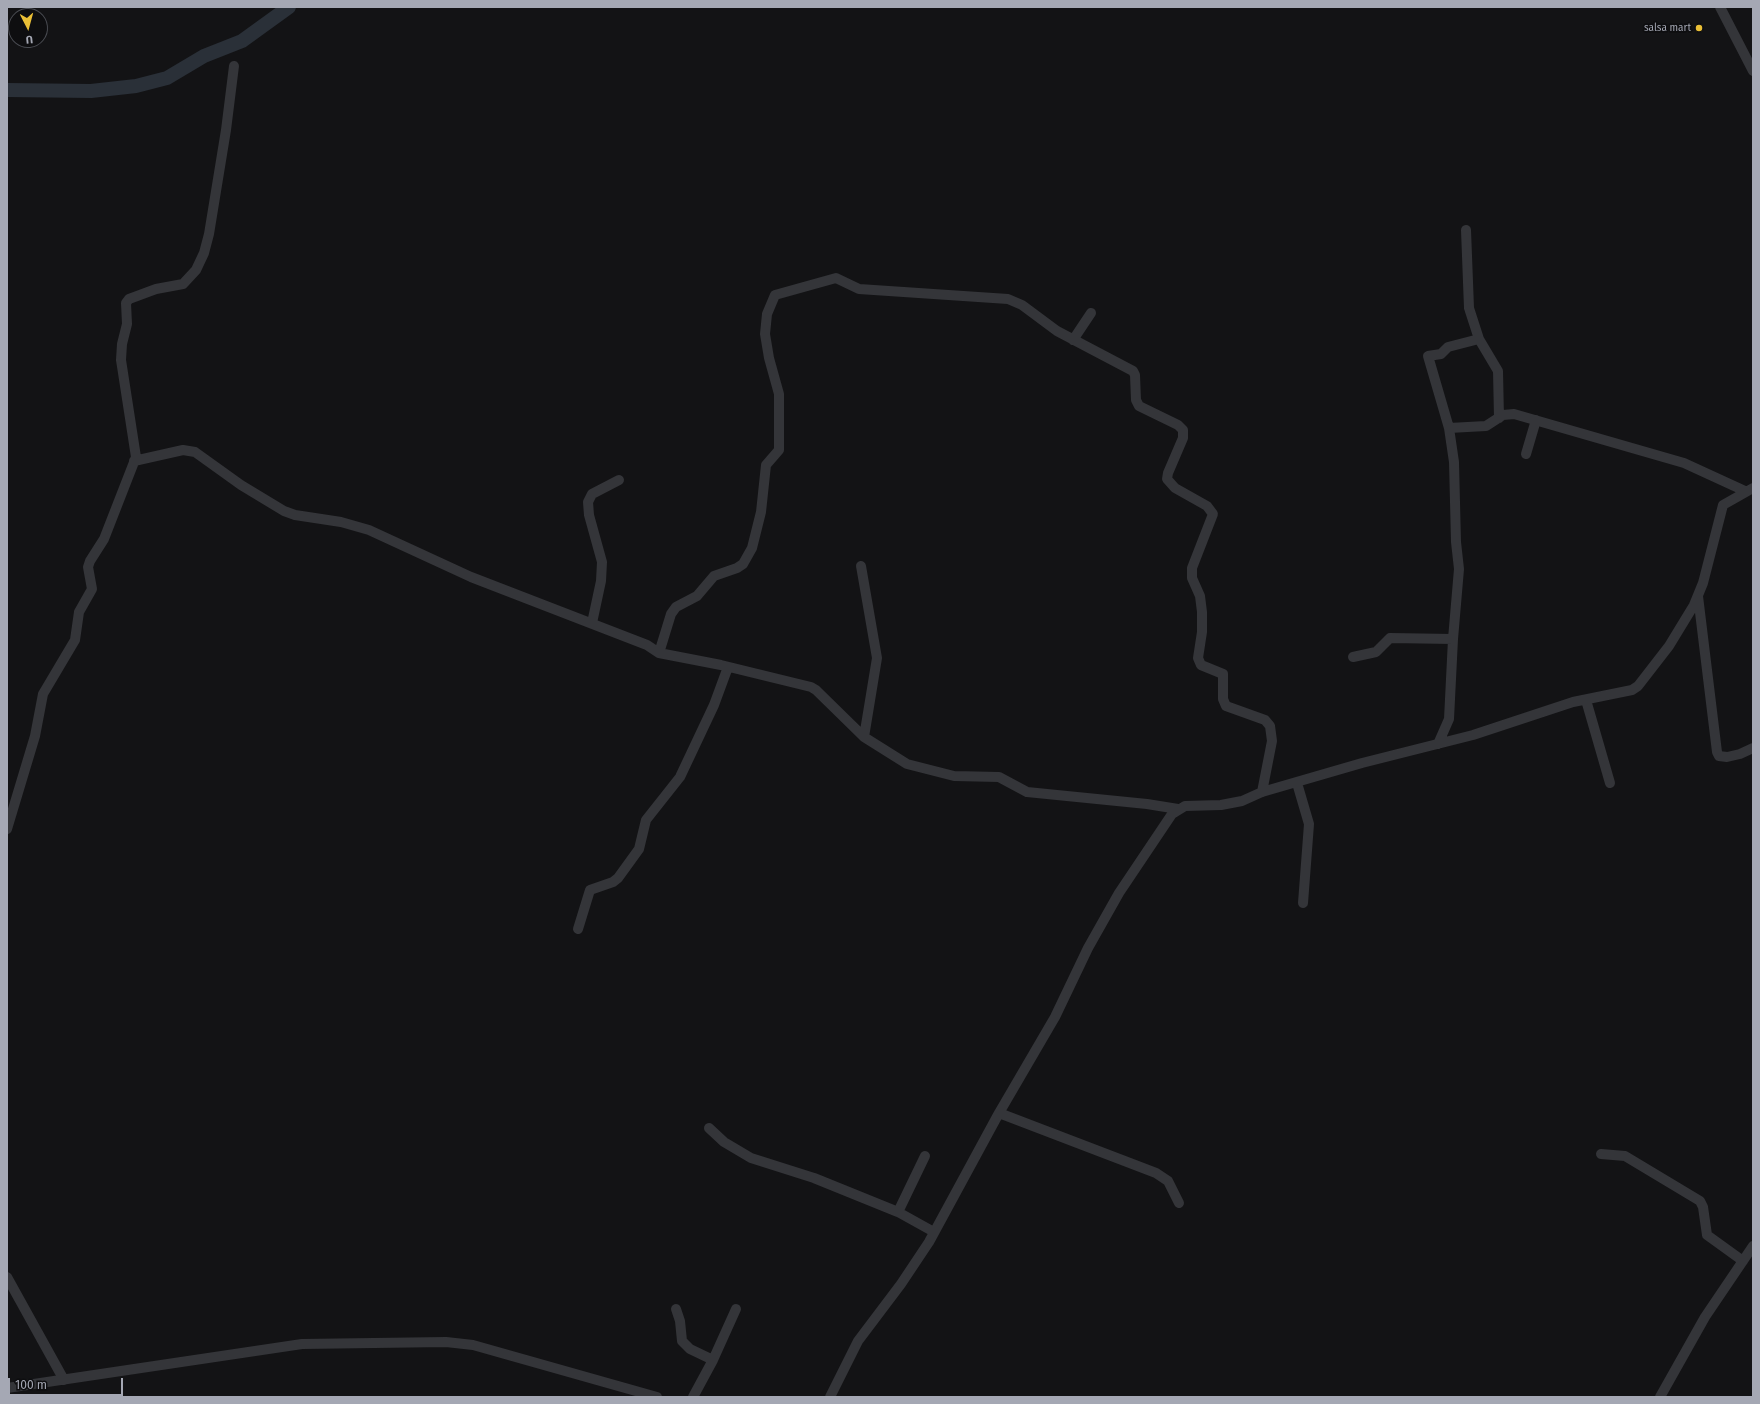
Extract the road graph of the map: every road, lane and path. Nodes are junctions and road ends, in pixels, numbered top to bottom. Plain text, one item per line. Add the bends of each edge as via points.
1 (1720, 7) edge
2 (234, 66) dead end
3 (1753, 71) edge
4 (1466, 230) dead end
5 (1092, 313) dead end
6 (1480, 339) junction
7 (1074, 340) junction
8 (1499, 418) junction
9 (1536, 420) junction
10 (1449, 428) junction
11 (1526, 454) dead end
12 (134, 461) junction
13 (619, 480) dead end
14 (1749, 489) edge
15 (861, 566) dead end
16 (1698, 596) junction
17 (592, 623) junction
18 (1453, 639) junction
19 (658, 653) junction
20 (1353, 657) dead end
21 (728, 667) junction
22 (1586, 700) junction
23 (864, 737) junction
24 (1438, 744) junction
25 (1753, 748) edge
26 (1297, 783) junction
27 (1610, 783) dead end
28 (1262, 792) junction
29 (1178, 809) junction
30 (7, 829) edge
31 (1303, 903) dead end
32 (578, 929) dead end
33 (999, 1113) junction
34 (708, 1128) dead end
35 (1601, 1154) dead end
36 (925, 1156) dead end
37 (1179, 1203) dead end
38 (898, 1212) junction
39 (934, 1232) junction
40 (1753, 1246) edge
41 (1743, 1260) junction
42 (7, 1277) edge
43 (736, 1309) dead end
44 (676, 1310) dead end
45 (713, 1360) junction
46 (64, 1380) junction
47 (7, 1388) edge
48 (657, 1397) edge
49 (693, 1397) edge
50 (830, 1397) edge
51 (1660, 1397) edge

1 - 3 street
2 - 12 street via 226,130 204,253 196,270 183,284 156,289 129,299 126,303 121,360 136,454
4 - 6 street via 1469,308
5 - 7 street
6 - 8 street via 1498,371
6 - 10 street via 1448,347 1441,354 1428,356
7 - 19 street via 1017,302 1002,298 859,289 836,278 774,295 767,314 765,334 779,394 780,450 766,465 761,512 752,548 743,564 714,576 697,596 676,607
7 - 28 street via 1133,371 1139,406 1183,430 1183,438 1168,473 1168,479 1175,488 1207,506 1213,514 1192,570 1193,583 1201,601 1202,612 1198,658 1201,665 1223,674 1226,706 1265,720 1270,726 1272,742
8 - 9 street via 1514,414
8 - 10 street via 1486,426
9 - 11 street
9 - 14 street via 1684,463
10 - 18 street via 1454,462 1455,535 1459,569
12 - 17 street via 184,450 195,452 241,485 284,511 364,529 471,577
12 - 30 street via 104,539 88,567 92,589 79,612 75,640 43,694 37,728
13 - 17 street via 592,494 588,502 602,562 601,581
14 - 16 street via 1723,505
15 - 23 street via 877,658
16 - 22 street via 1669,646 1638,686 1625,692
16 - 25 street via 1717,752 1719,756 1728,757
17 - 19 street via 647,645
18 - 20 street via 1390,638 1376,652
18 - 24 street via 1449,719
19 - 21 street
21 - 23 street via 814,689
21 - 32 street via 714,705 680,777 646,820 639,849 618,878 590,890
22 - 24 street via 1473,736
22 - 27 street
23 - 29 street via 907,764 954,776 999,777 1027,792
24 - 26 street
26 - 28 street
26 - 31 street via 1309,824
28 - 29 street via 1242,801 1221,805 1185,806
29 - 33 street via 1146,851 1119,893 1088,948 1055,1017
33 - 37 street via 1156,1172 1168,1181
33 - 39 street
34 - 38 street via 724,1142 751,1158 814,1178
35 - 41 street via 1625,1156 1700,1201 1707,1235
36 - 38 street
38 - 39 street
39 - 50 street via 901,1284 858,1341
40 - 41 street
41 - 51 street via 1688,1344
42 - 46 street
43 - 45 street
44 - 45 street via 682,1341 690,1349
45 - 49 street
46 - 47 street
46 - 48 street via 302,1344 446,1342 473,1345

